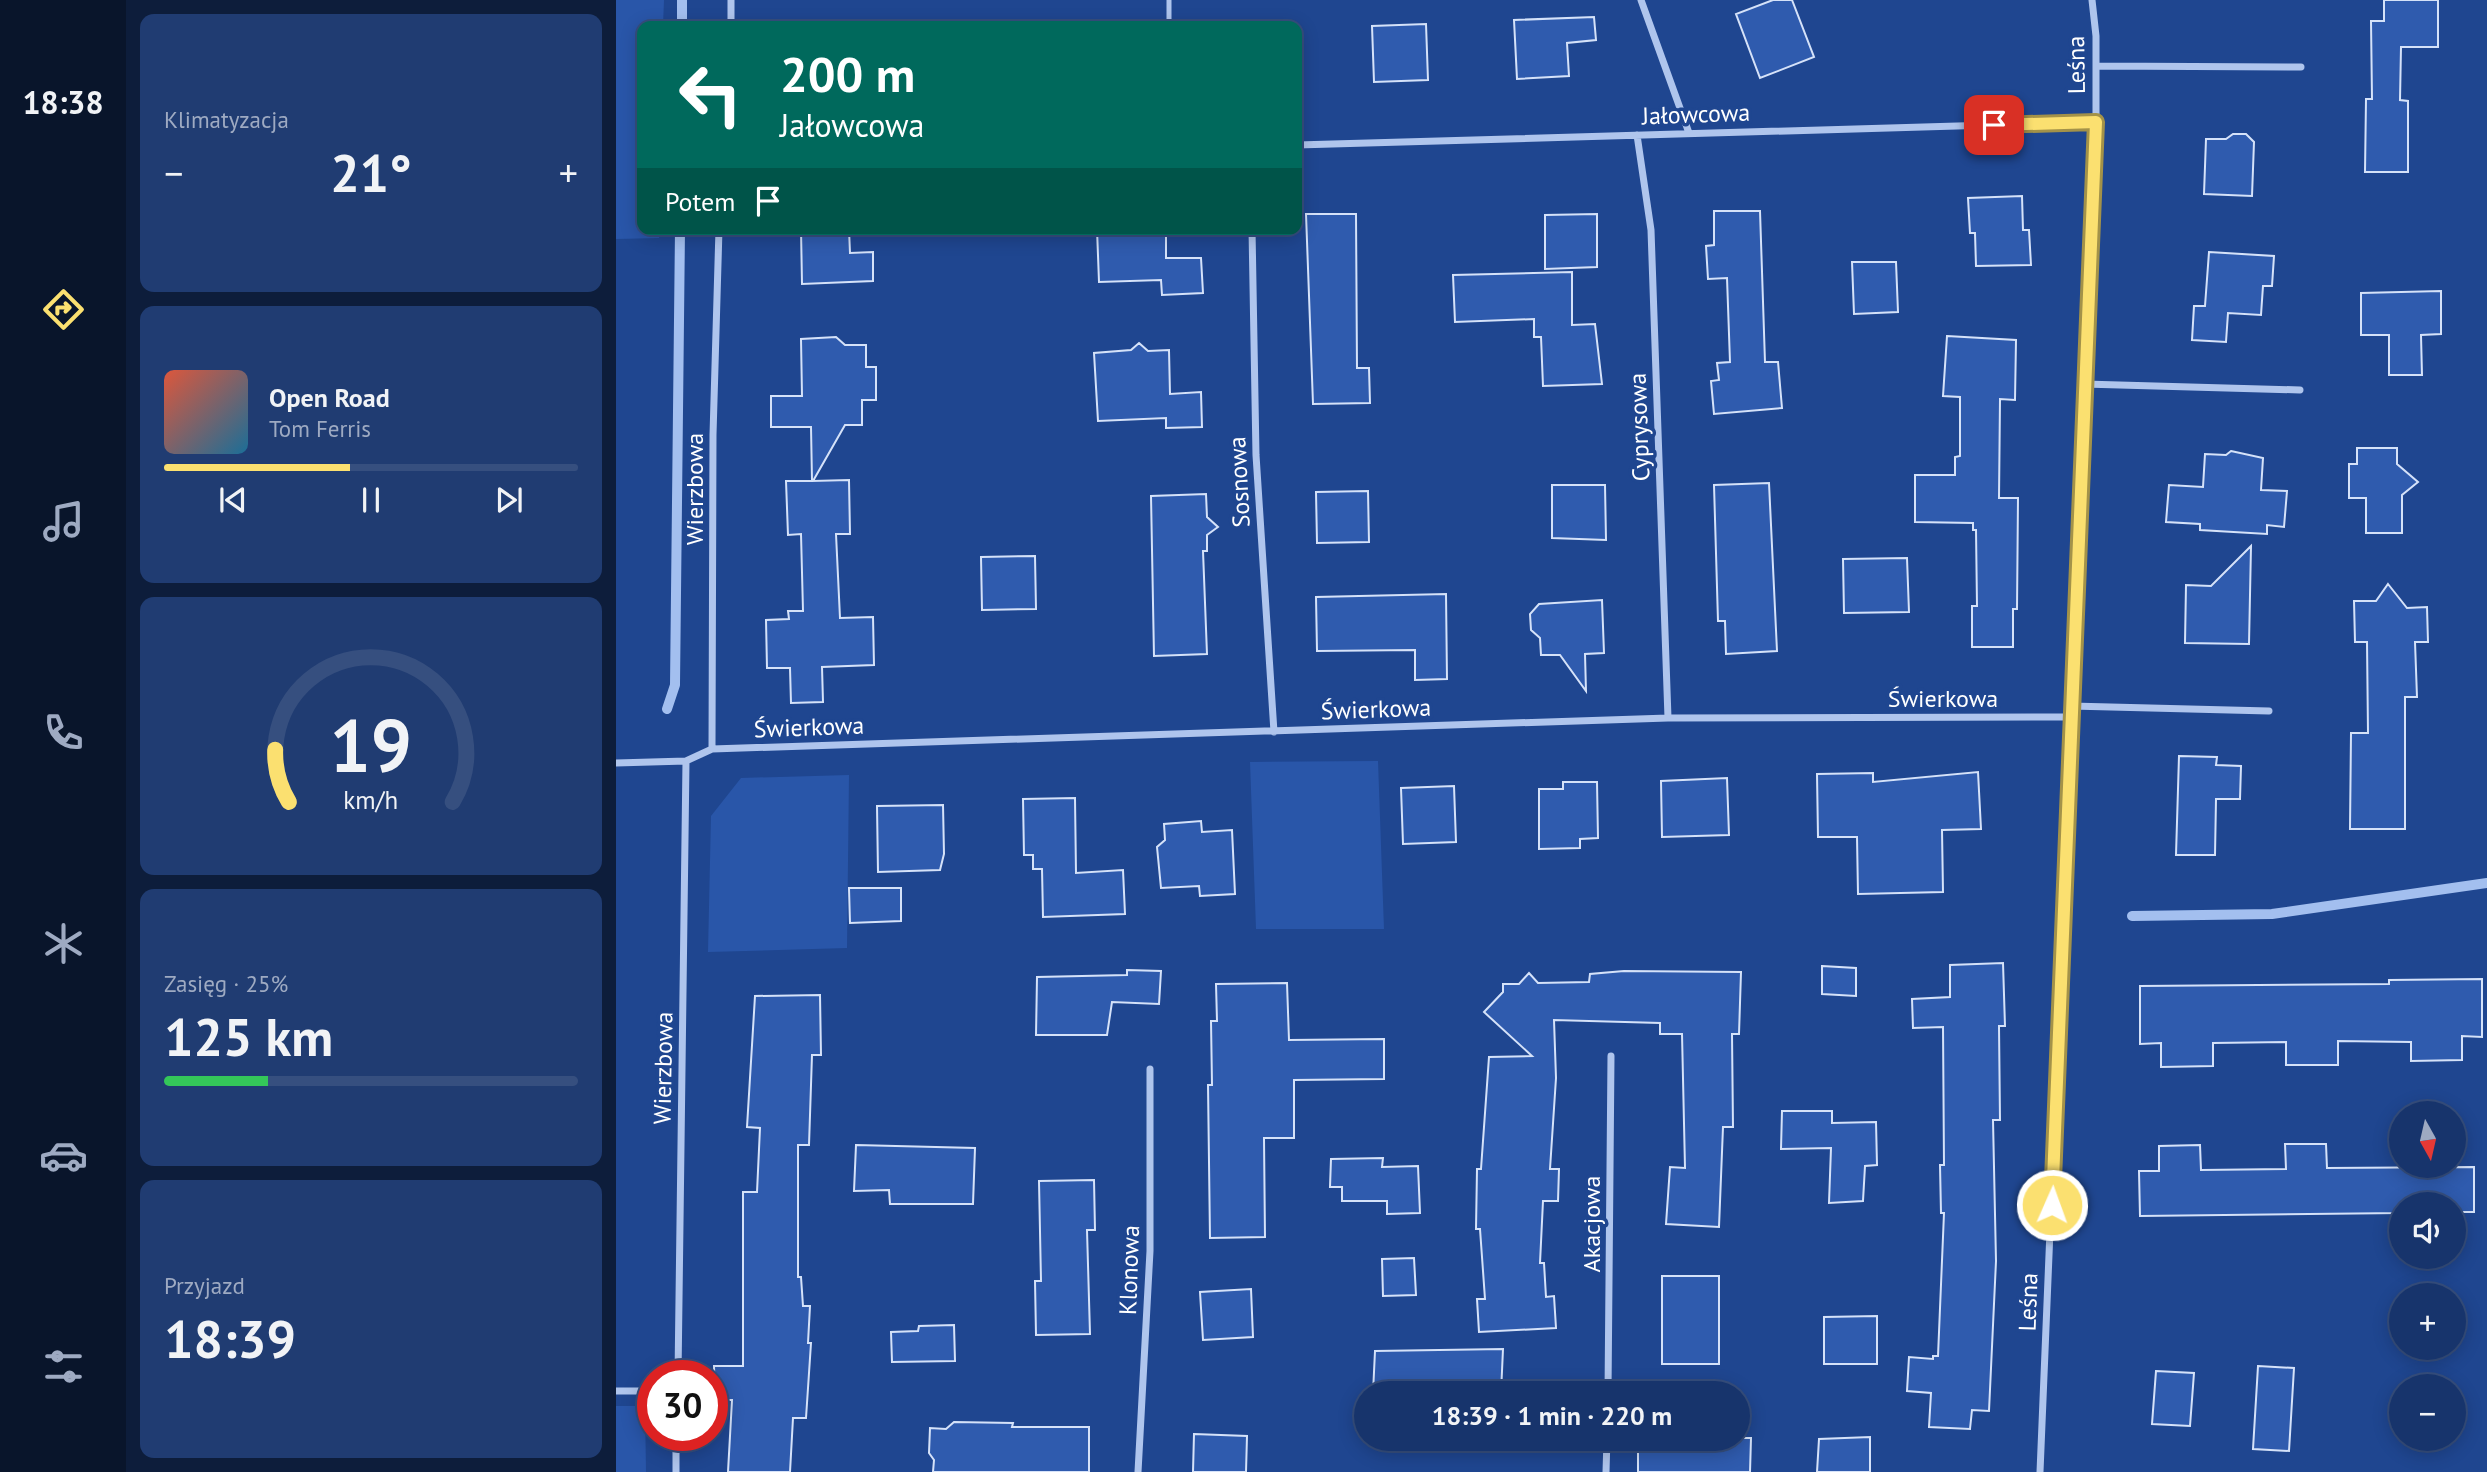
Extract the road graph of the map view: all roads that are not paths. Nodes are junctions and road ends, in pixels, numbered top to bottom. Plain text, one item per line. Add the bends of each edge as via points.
1 (731, 0) edge
2 (1169, 0) edge
3 (1641, 0) edge
4 (2092, 0) edge
5 (731, 21) edge
6 (1169, 21) edge
7 (2097, 66) junction
8 (2301, 66) dead end
9 (2096, 122) junction
10 (1689, 133) junction
11 (1637, 135) junction
12 (1302, 145) edge
13 (719, 235) edge
14 (1252, 235) edge
15 (2084, 384) junction
16 (2300, 390) dead end
17 (2071, 706) junction
18 (2269, 711) dead end
19 (1668, 718) junction
20 (2070, 718) junction
21 (1274, 732) junction
22 (712, 750) junction
23 (686, 761) junction
24 (616, 764) edge
25 (1611, 1056) dead end
26 (1150, 1069) dead end
27 (678, 1360) edge
28 (1608, 1381) edge
29 (616, 1391) edge
30 (637, 1391) edge
31 (676, 1451) edge
32 (1607, 1451) edge
33 (676, 1472) edge
34 (1138, 1472) edge
35 (1606, 1472) edge
36 (2040, 1472) edge

1 - 5 street
2 - 6 lane
3 - 10 street
4 - 7 street, Leśna
7 - 8 street
7 - 9 street, Leśna
9 - 10 street, Jałowcowa
9 - 15 street, Leśna
10 - 11 street, Jałowcowa
11 - 12 street, Jałowcowa
11 - 19 street, Cyprysowa via 1650,230
13 - 22 street, Wierzbowa
14 - 21 street, Sosnowa via 1256,455
15 - 16 street
15 - 17 street, Leśna
17 - 18 street
17 - 20 street, Leśna
19 - 20 street, Świerkowa
19 - 21 street, Świerkowa
20 - 36 street, Leśna
21 - 22 street, Świerkowa
22 - 23 street, Świerkowa
23 - 24 street
23 - 27 street, Wierzbowa
25 - 28 street, Akacjowa
26 - 34 street, Klonowa via 1150,1251
29 - 30 street
31 - 33 street
32 - 35 street

